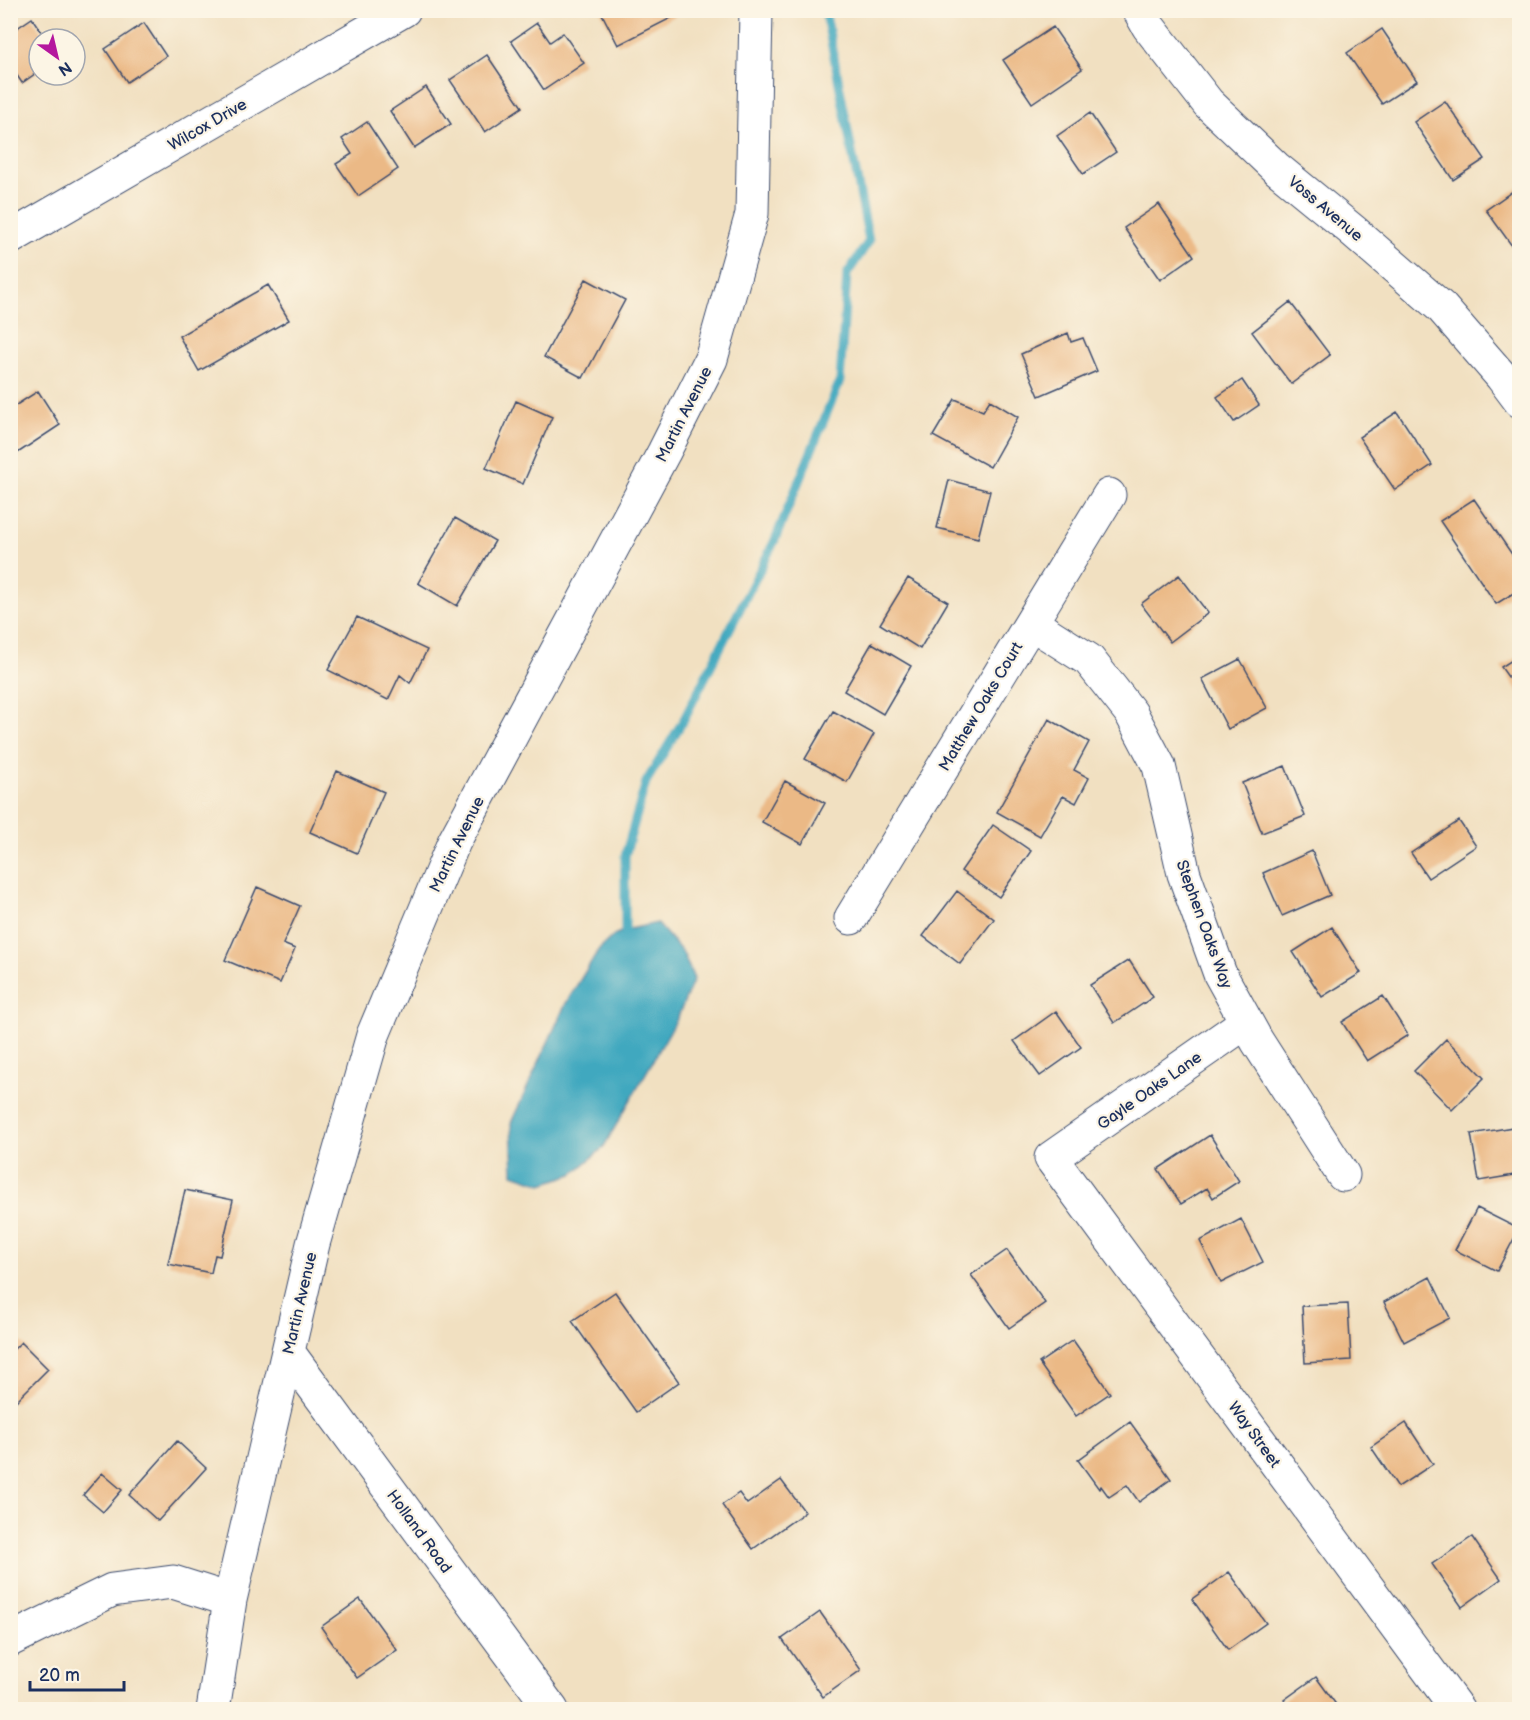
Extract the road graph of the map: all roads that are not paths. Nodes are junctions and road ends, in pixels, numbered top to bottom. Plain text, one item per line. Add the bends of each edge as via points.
1 (404, 10) edge
2 (756, 10) edge
3 (1138, 10) edge
4 (10, 238) edge
5 (1520, 401) edge
6 (1109, 495) dead end
7 (1031, 623) junction
8 (851, 918) dead end
9 (1246, 1022) junction
10 (1051, 1158) joint
11 (1343, 1175) dead end
12 (288, 1352) junction
13 (230, 1600) junction
14 (10, 1640) edge
15 (213, 1710) edge
16 (552, 1710) edge
17 (1458, 1710) edge

1 - 4 street, Wilcox Drive
2 - 12 street, Martin Avenue via 752,214 711,359 454,842 373,1035 313,1244
3 - 5 street, Voss Avenue via 1208,103 1275,167 1442,308
6 - 7 street, Matthew Oaks Court
7 - 8 street, Matthew Oaks Court
7 - 9 street, Stephen Oaks Way via 1089,660 1131,713 1159,766 1184,874 1220,974
9 - 10 street, Gayle Oaks Lane
9 - 11 street, Stephen Oaks Way
10 - 17 street, Way Street
12 - 13 street, Martin Avenue
12 - 16 street, Holland Road
13 - 14 street via 173,1582 112,1590
13 - 15 street, Martin Avenue

